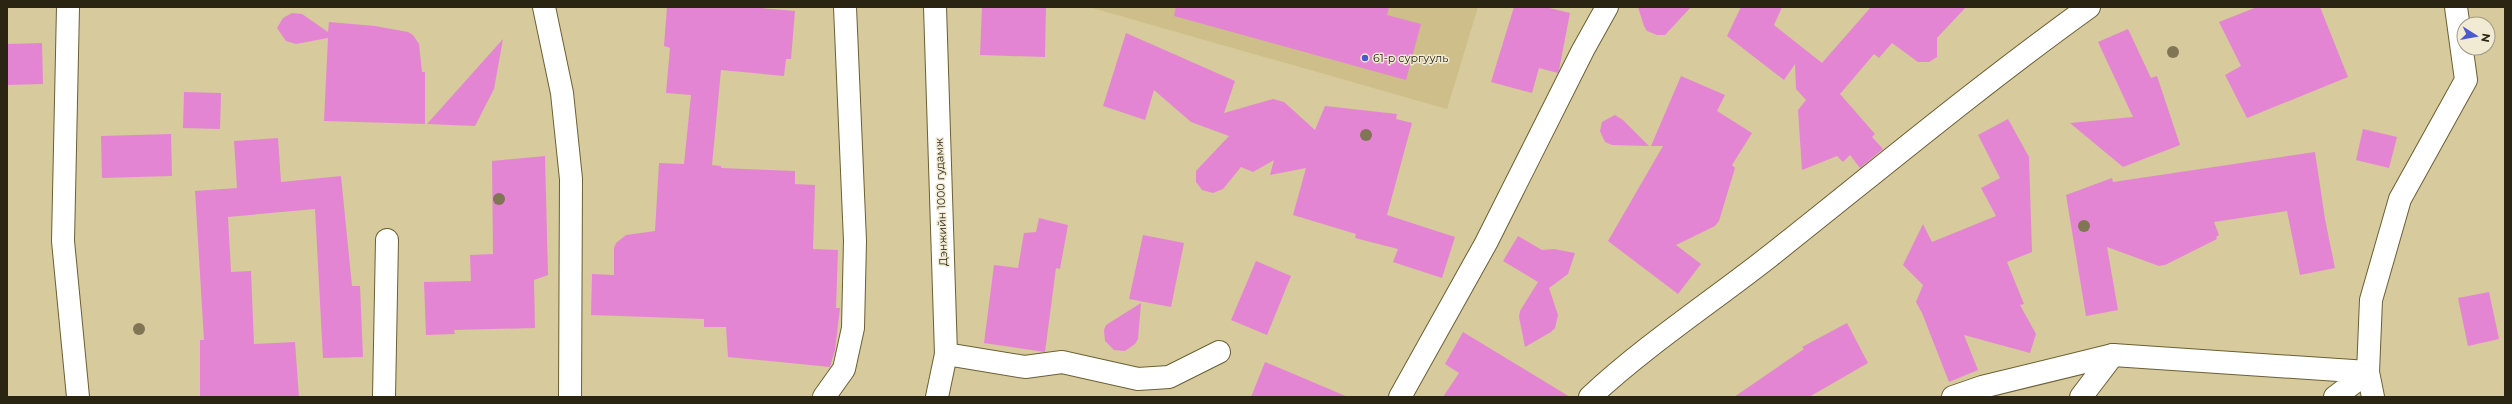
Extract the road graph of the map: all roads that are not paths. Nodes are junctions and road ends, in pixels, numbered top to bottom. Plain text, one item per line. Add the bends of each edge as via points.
1 (68, 7) edge
2 (544, 7) edge
3 (845, 7) edge
4 (935, 7) edge
5 (1607, 7) edge
6 (2089, 7) edge
7 (2456, 7) edge
8 (387, 240) dead end
9 (1219, 352) dead end
10 (946, 354) junction
11 (2113, 354) junction
12 (2368, 372) junction
13 (78, 397) edge
14 (384, 397) edge
15 (570, 397) edge
16 (824, 397) edge
17 (937, 397) edge
18 (1400, 397) edge
19 (1590, 397) edge
20 (1953, 397) edge
21 (2081, 397) edge
22 (2335, 397) edge
23 (2374, 397) edge

1 - 13 street via 63,241
2 - 15 street via 562,93 571,178
3 - 16 street via 854,241 853,328 844,369
4 - 10 street, Дэнжийн 1000 гудамж
5 - 18 street via 1486,242
6 - 19 street via 2036,45 1756,267 1620,370
7 - 12 street via 2466,80 2400,200 2371,300
8 - 14 street
9 - 10 street via 1168,377 1138,379 1062,362 1025,367
10 - 17 street, Дэнжийн 1000 гудамж
11 - 12 street
11 - 20 street via 1982,387
11 - 21 street
12 - 22 street
12 - 23 street

